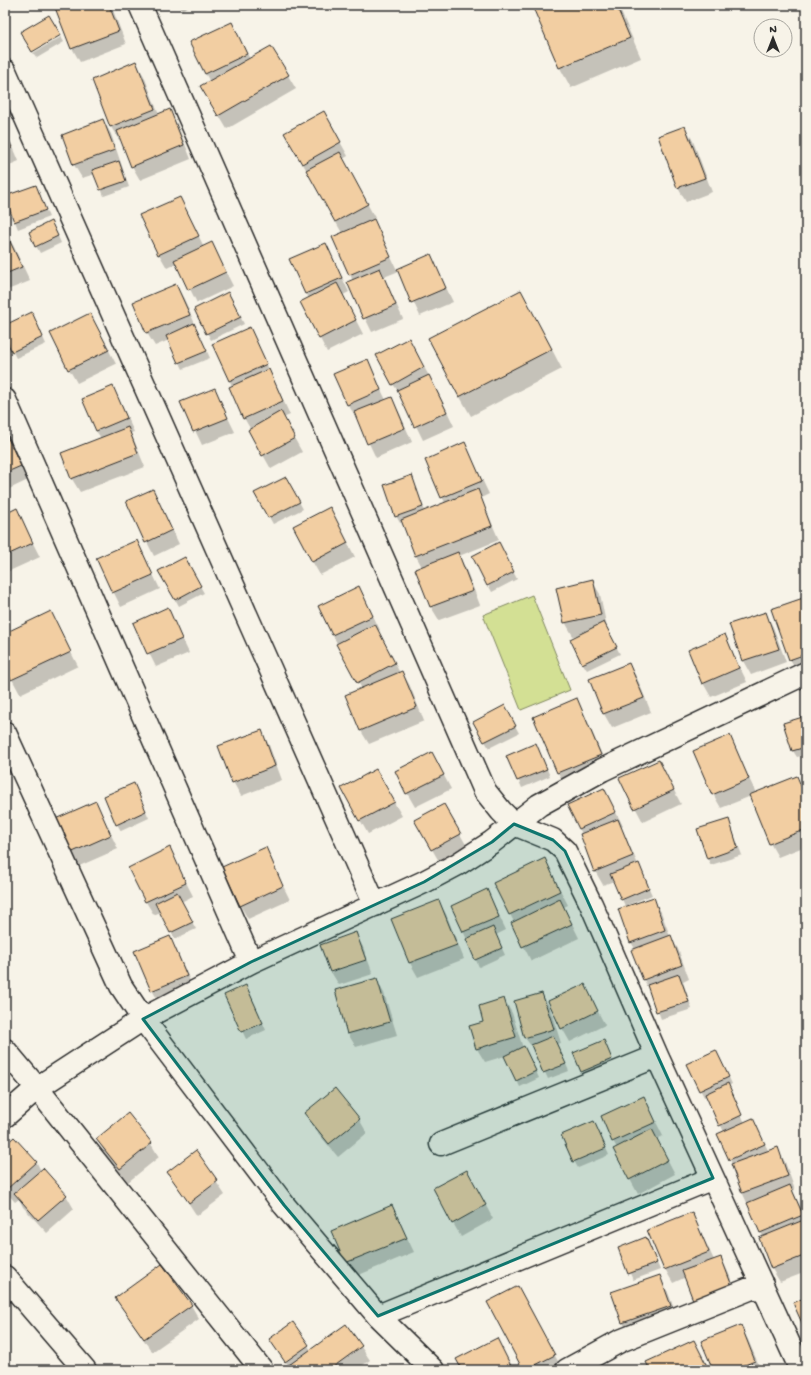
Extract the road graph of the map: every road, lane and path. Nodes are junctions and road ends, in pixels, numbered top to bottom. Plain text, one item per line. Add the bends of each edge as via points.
1 (140, 5) edge
2 (5, 71) edge
3 (5, 400) edge
4 (806, 673) edge
5 (5, 733) edge
6 (514, 824) junction
7 (375, 905) junction
8 (251, 962) junction
9 (143, 1019) junction
10 (5, 1050) edge
11 (657, 1056) junction
12 (37, 1088) junction
13 (5, 1116) edge
14 (441, 1144) dead end
15 (713, 1178) junction
16 (5, 1277) edge
17 (762, 1284) junction
18 (378, 1316) junction
19 (85, 1370) edge
20 (262, 1370) edge
21 (433, 1370) edge
22 (567, 1370) edge
23 (801, 1370) edge

1 - 6 street via 485,791
2 - 7 street
3 - 8 street
4 - 6 street via 602,770 539,805
5 - 9 street via 121,986
6 - 7 street via 458,864
6 - 11 street via 553,840 565,850
7 - 8 street
8 - 9 street
9 - 12 street
9 - 18 street via 284,1205
10 - 12 street
11 - 14 street
11 - 15 street
12 - 13 street
12 - 20 street
15 - 17 street
15 - 18 street
16 - 19 street
17 - 22 street via 620,1341
17 - 23 street
18 - 21 street

